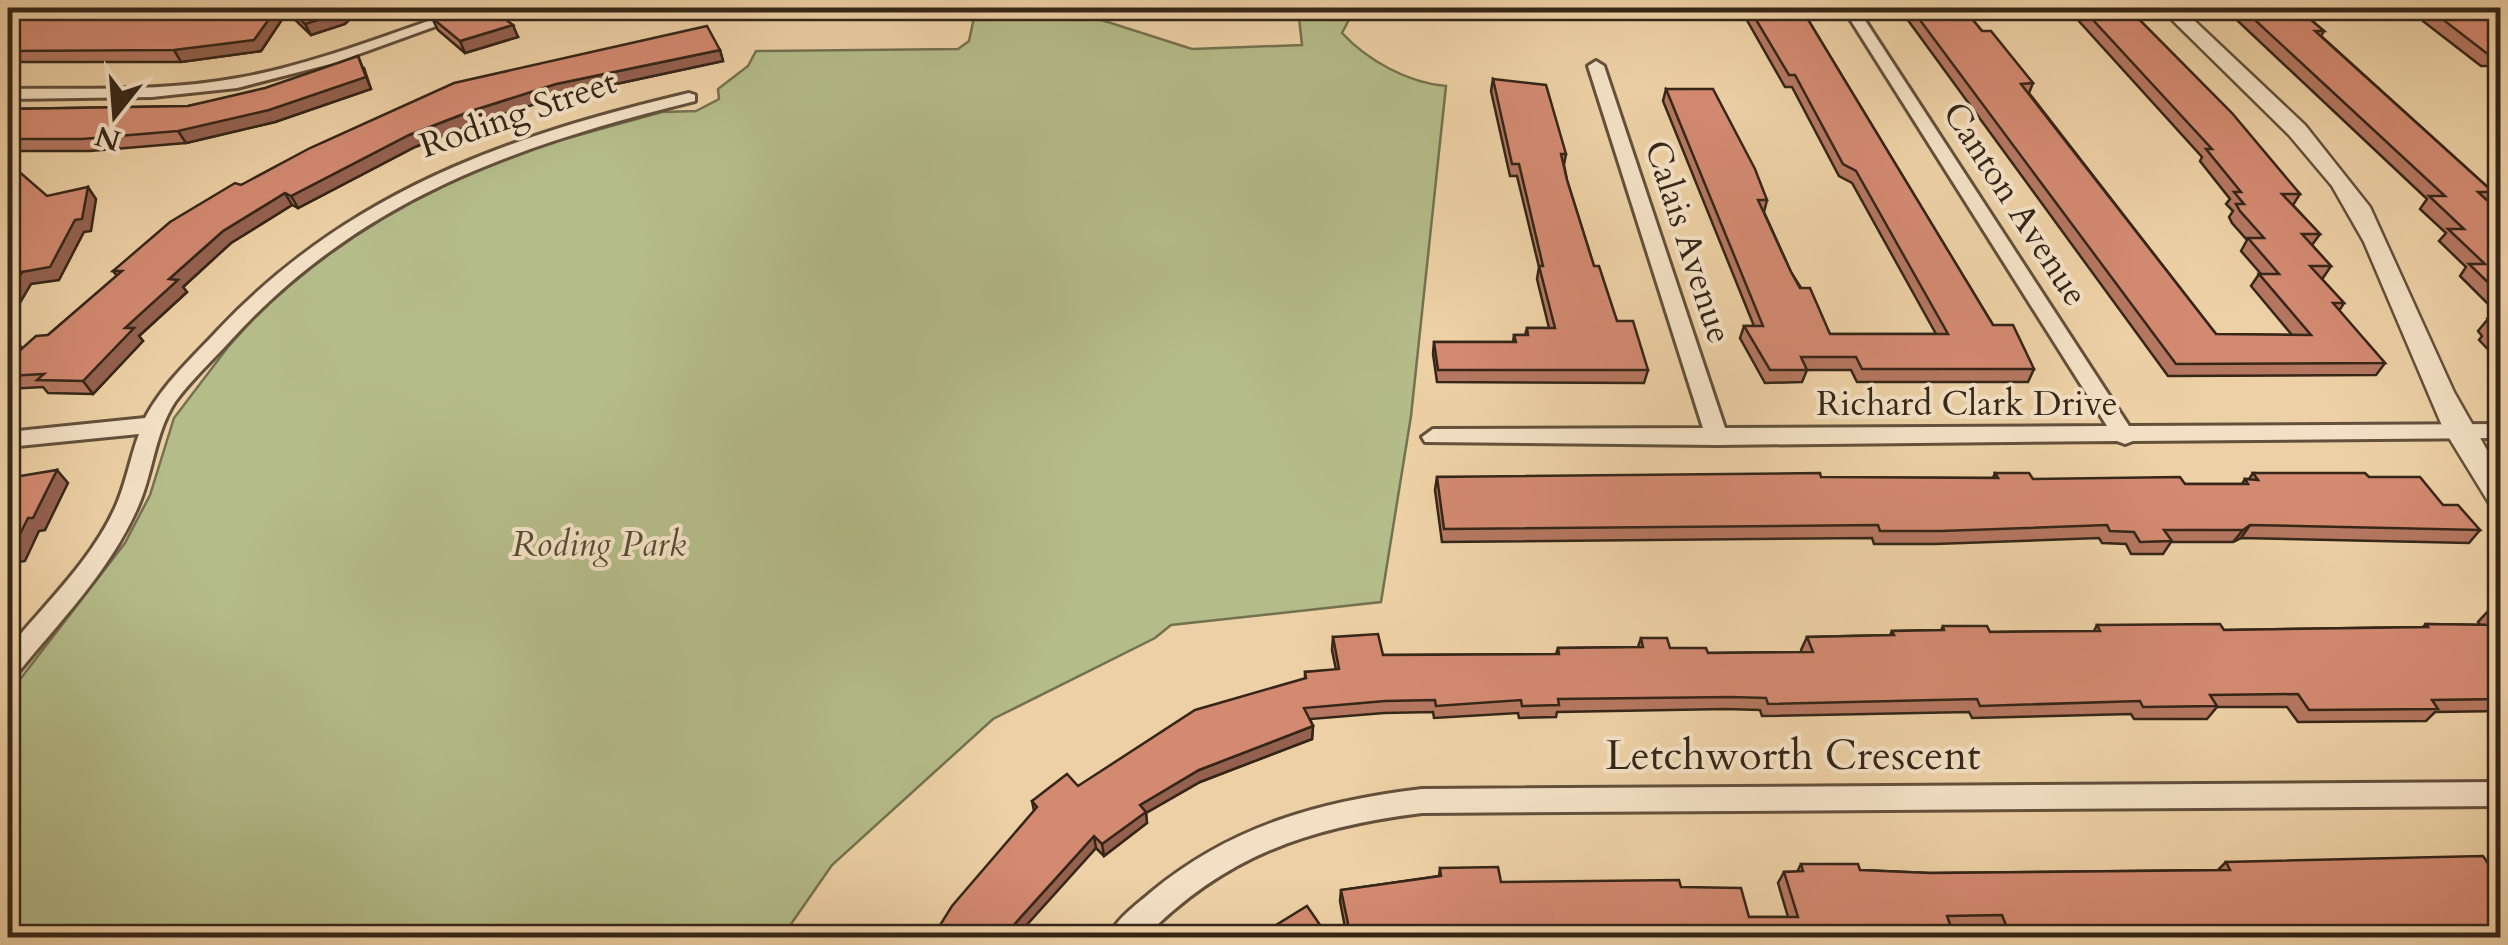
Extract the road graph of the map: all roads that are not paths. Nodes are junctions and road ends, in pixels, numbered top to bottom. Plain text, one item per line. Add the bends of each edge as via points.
1 (479, 8) edge
2 (1850, 8) edge
3 (2170, 8) edge
4 (1596, 66) dead end
5 (8, 94) edge
6 (689, 98) dead end
7 (151, 425) junction
8 (2462, 431) junction
9 (2500, 431) edge
10 (2125, 436) junction
11 (1717, 437) junction
12 (1433, 438) dead end
13 (8, 439) edge
14 (2500, 494) edge
15 (8, 667) edge
16 (2500, 794) edge
17 (1123, 938) edge

1 - 5 street via 233,84
2 - 10 street, Canton Avenue
3 - 8 street via 2330,168 2356,204
4 - 11 street, Calais Avenue
6 - 7 street, Roding Street via 504,149 374,208 259,295 166,399
7 - 13 street
7 - 15 street, Roding Street via 125,513
8 - 9 street, Richard Clark Drive
8 - 10 street, Richard Clark Drive
8 - 14 street
10 - 11 street, Richard Clark Drive
11 - 12 street, Richard Clark Drive
16 - 17 street, Letchworth Crescent via 1422,801 1329,815 1264,840 1173,895

